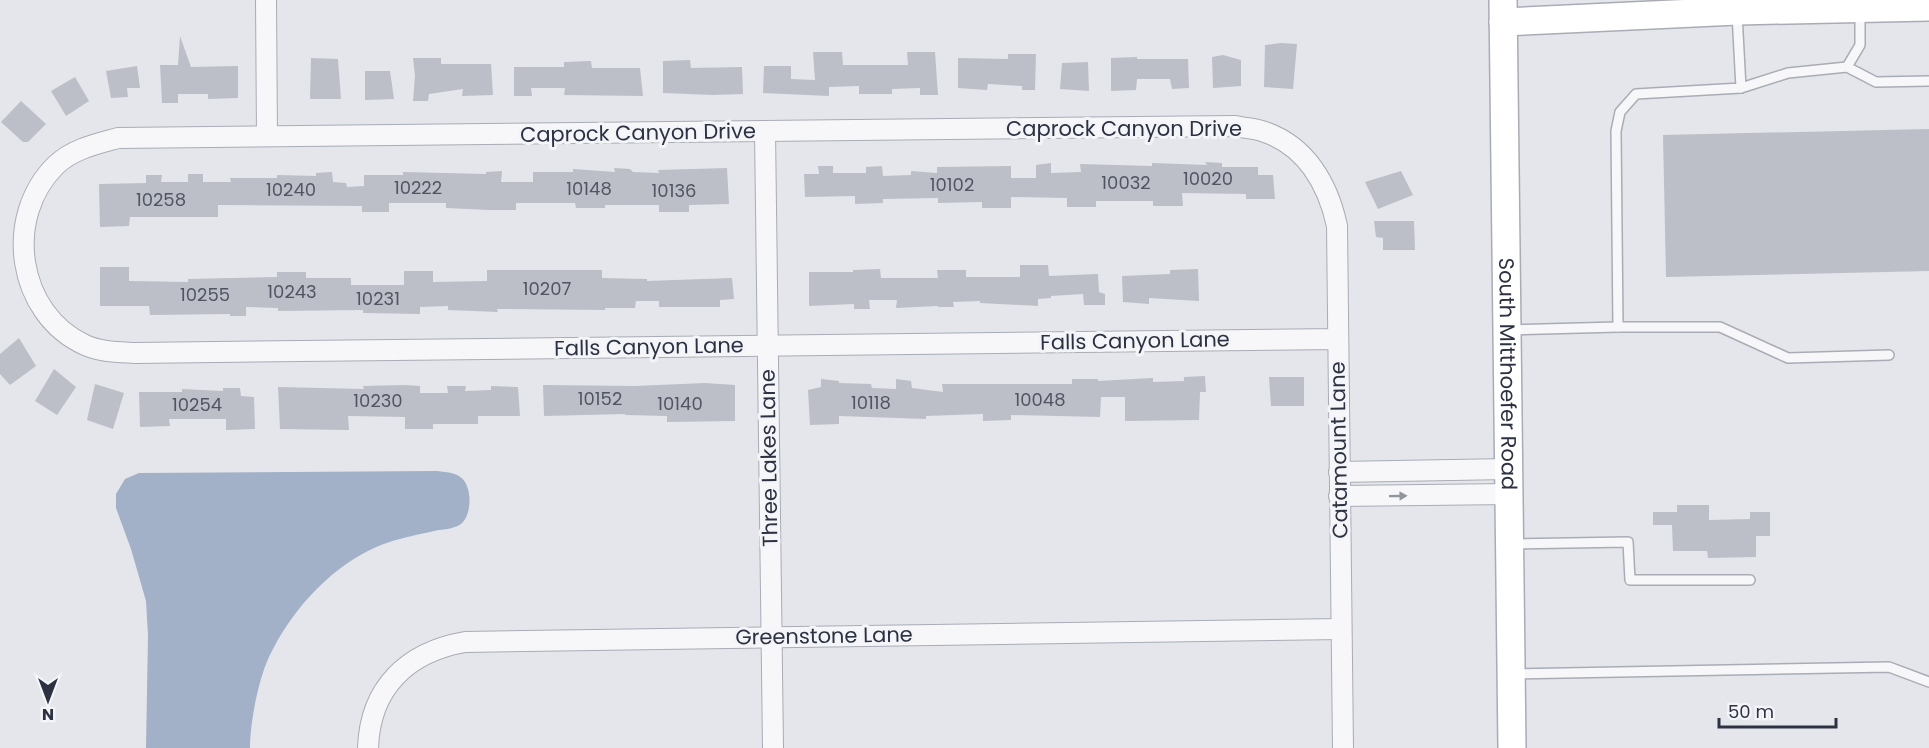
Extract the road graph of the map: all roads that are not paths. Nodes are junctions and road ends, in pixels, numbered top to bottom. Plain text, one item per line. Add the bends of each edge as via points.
1 (266, 0) edge
2 (1929, 7) edge
3 (1860, 9) junction
4 (1503, 11) edge
5 (1737, 11) junction
6 (1847, 68) junction
7 (1929, 81) edge
8 (1741, 88) junction
9 (765, 131) junction
10 (267, 136) junction
11 (1307, 160) joint
12 (22, 245) joint
13 (1618, 327) junction
14 (1506, 330) junction
15 (1338, 339) junction
16 (767, 346) junction
17 (1889, 355) dead end
18 (1339, 472) junction
19 (1508, 482) junction
20 (1340, 496) junction
21 (1509, 544) junction
22 (1750, 580) dead end
23 (1341, 629) junction
24 (772, 636) junction
25 (1511, 674) junction
26 (1929, 682) edge
27 (368, 748) edge
28 (773, 748) edge
29 (1343, 748) edge
30 (1512, 748) edge

1 - 10 street
2 - 3 main road
3 - 5 main road
3 - 6 lane via 1860,45
4 - 5 main road
4 - 14 main road, South Mitthoefer Road
5 - 8 lane
6 - 7 lane via 1876,82
6 - 8 lane via 1788,73
8 - 13 lane via 1636,94 1620,112
9 - 10 street, Caprock Canyon Drive
9 - 11 street, Caprock Canyon Drive via 1234,126 1263,131
9 - 16 street, Three Lakes Lane
10 - 12 street, Caprock Canyon Drive via 118,138 84,147 57,164 41,183 31,201
11 - 15 street, Catamount Lane via 1323,182 1337,226
12 - 16 street, Falls Canyon Lane via 30,284 44,311 60,328 86,345 111,351
13 - 14 lane
13 - 17 lane via 1720,327 1788,358
14 - 19 main road, South Mitthoefer Road
15 - 16 street, Falls Canyon Lane
15 - 18 street, Catamount Lane
16 - 24 street, Three Lakes Lane
18 - 19 street
18 - 20 street, Catamount Lane
20 -> 19 street
19 - 21 main road, South Mitthoefer Road
20 - 23 street, Catamount Lane
21 - 22 lane via 1628,542 1629,580
21 - 25 main road, South Mitthoefer Road
23 - 24 street, Greenstone Lane
23 - 29 street, Catamount Lane
24 - 27 street, Greenstone Lane via 490,640 432,649 390,682 372,716
24 - 28 street, Three Lakes Lane
25 - 26 lane via 1889,667
25 - 30 main road, South Mitthoefer Road

